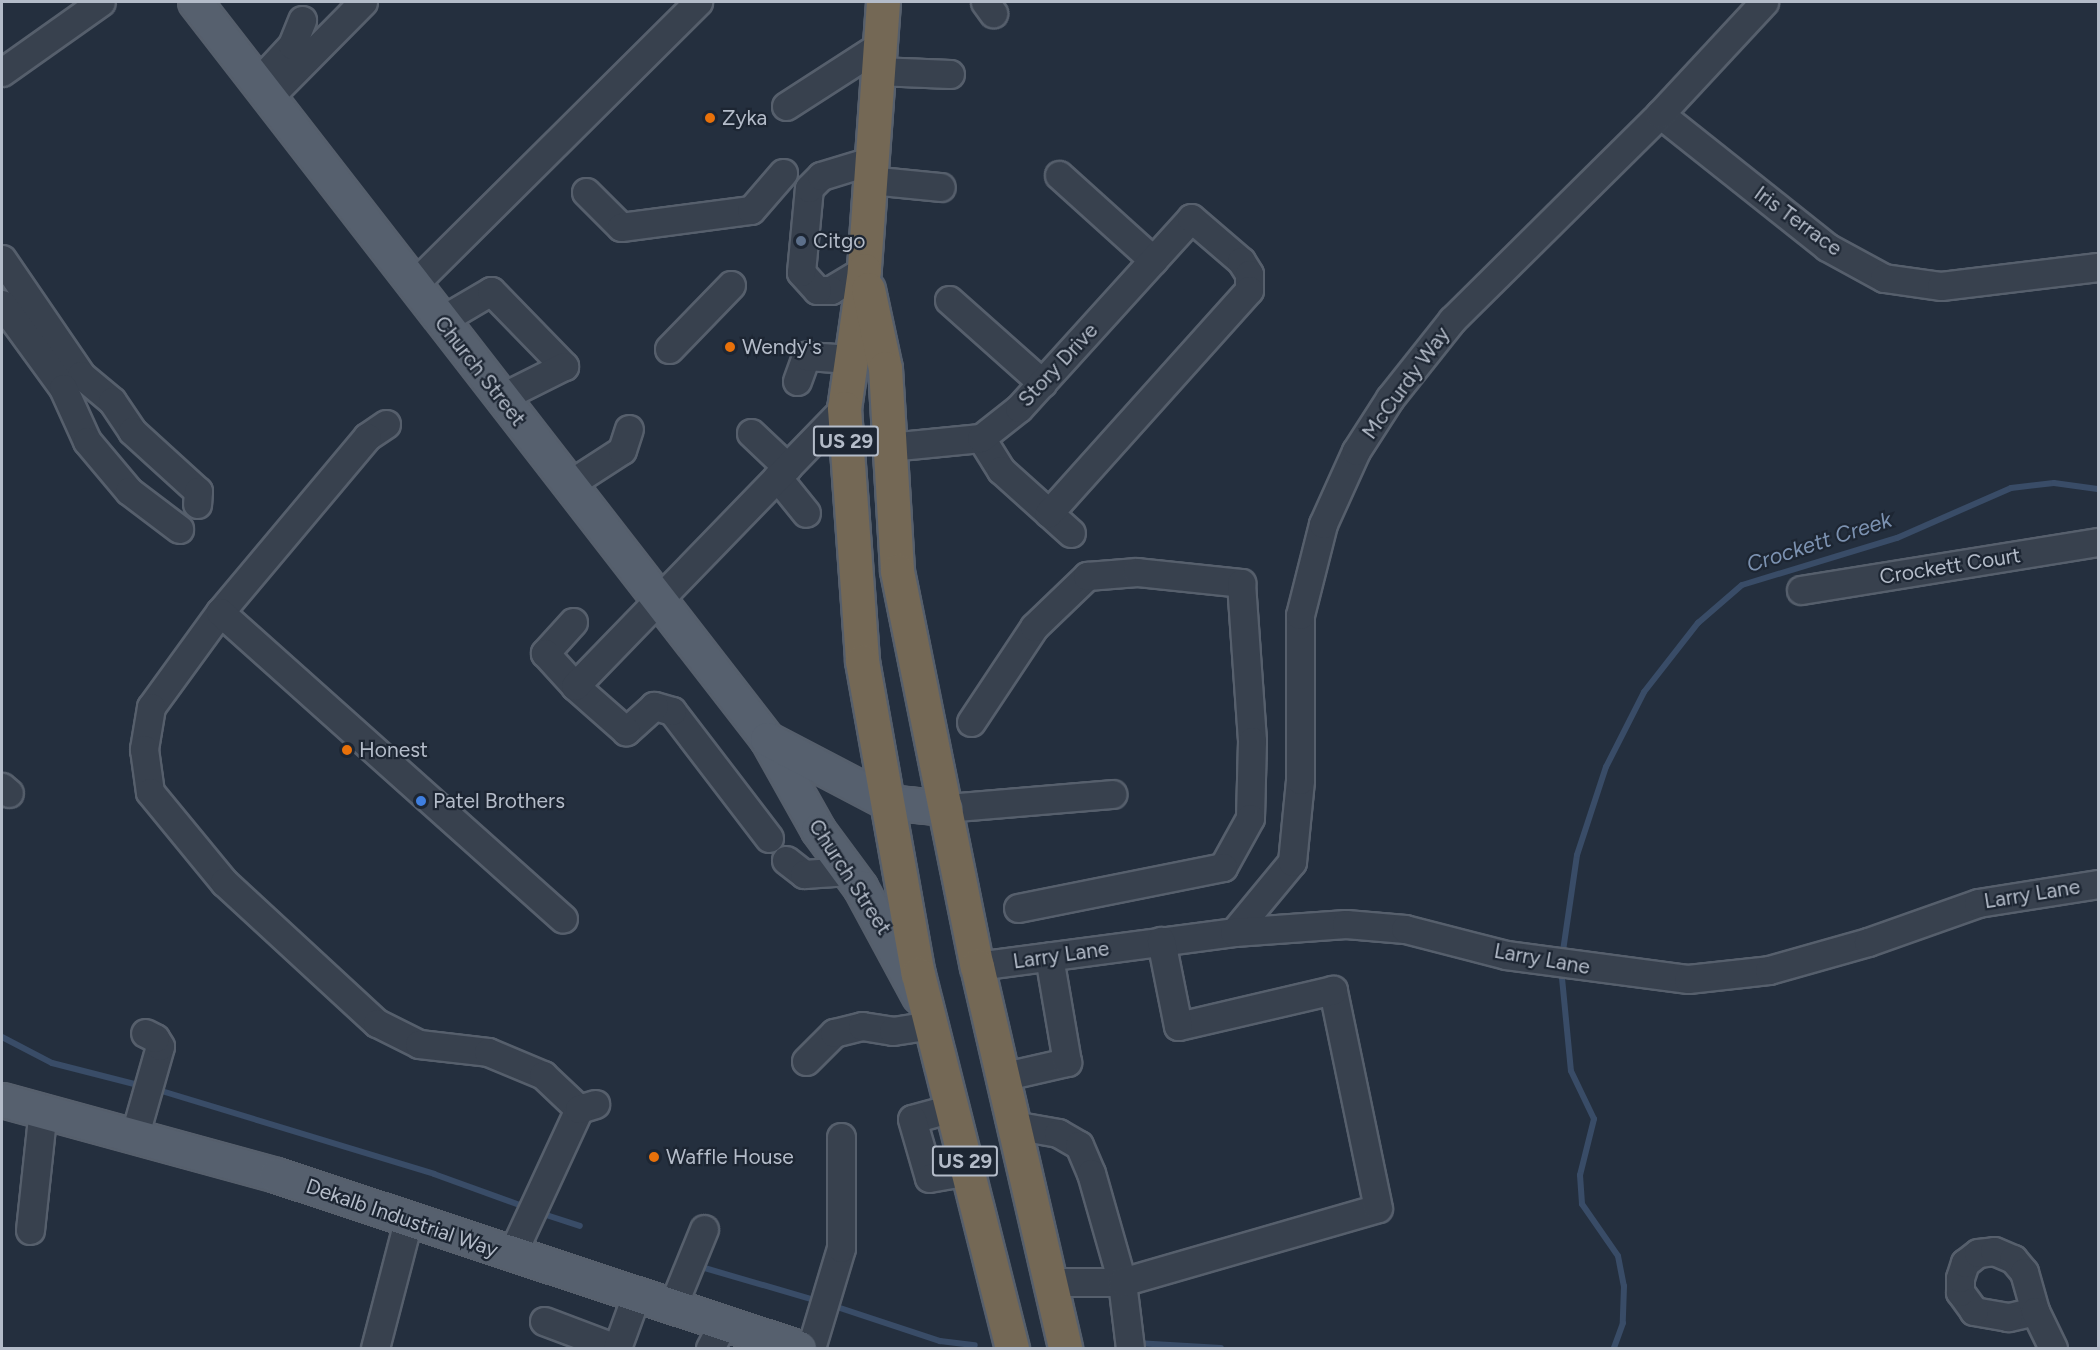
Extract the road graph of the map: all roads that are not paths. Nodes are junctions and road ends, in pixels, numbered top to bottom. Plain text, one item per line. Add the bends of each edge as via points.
1 (101, 2) edge
2 (195, 2) edge
3 (363, 2) edge
4 (698, 2) edge
5 (883, 2) edge
6 (1764, 2) edge
7 (302, 20) dead end
8 (878, 59) junction
9 (2, 72) edge
10 (951, 74) dead end
11 (262, 91) junction
12 (786, 106) dead end
13 (1660, 114) junction
14 (869, 171) junction
15 (783, 173) dead end
16 (1059, 175) dead end
17 (941, 187) dead end
18 (586, 192) dead end
19 (2, 259) edge
20 (1153, 260) junction
21 (2098, 267) edge
22 (864, 270) junction
23 (413, 285) junction
24 (731, 285) dead end
25 (949, 300) dead end
26 (13, 306) edge
27 (440, 321) junction
28 (669, 349) dead end
29 (851, 359) junction
30 (72, 381) junction
31 (797, 381) dead end
32 (1042, 383) junction
33 (500, 398) junction
34 (844, 408) junction
35 (386, 424) dead end
36 (629, 429) dead end
37 (748, 437) dead end
38 (981, 438) junction
39 (889, 447) junction
40 (782, 472) junction
41 (568, 485) junction
42 (197, 504) dead end
43 (806, 513) dead end
44 (1048, 513) junction
45 (179, 529) dead end
46 (1071, 533) dead end
47 (2098, 542) edge
48 (1801, 590) dead end
49 (660, 602) junction
50 (219, 612) junction
51 (573, 622) dead end
52 (575, 686) junction
53 (971, 722) dead end
54 (767, 739) junction
55 (1112, 794) dead end
56 (887, 802) junction
57 (946, 808) junction
58 (769, 838) dead end
59 (786, 860) dead end
60 (849, 871) junction
61 (2098, 884) edge
62 (1018, 908) dead end
63 (563, 918) dead end
64 (1234, 932) junction
65 (1161, 942) junction
66 (1048, 957) junction
67 (977, 966) junction
68 (932, 1027) junction
69 (145, 1033) dead end
70 (806, 1061) dead end
71 (1001, 1077) junction
72 (2, 1100) edge
73 (43, 1109) junction
74 (1013, 1125) junction
75 (135, 1134) junction
76 (841, 1137) dead end
77 (408, 1221) junction
78 (704, 1229) dead end
79 (30, 1230) dead end
80 (512, 1254) junction
81 (1051, 1282) junction
82 (1122, 1282) junction
83 (637, 1293) junction
84 (673, 1305) junction
85 (2035, 1311) dead end
86 (544, 1321) dead end
87 (717, 1335) edge
88 (1129, 1335) edge
89 (375, 1348) edge
90 (619, 1348) edge
91 (799, 1348) edge
92 (811, 1348) edge
93 (1012, 1348) edge
94 (1065, 1348) edge
95 (2054, 1348) edge

1 - 9 street
2 - 11 main road, Church Street
3 - 11 street
4 - 23 street
5 - 8 highway, US 29
6 - 13 street, McCurdy Way
7 - 11 street via 292,45
8 - 10 street
8 - 12 street
8 - 14 highway, US 29
11 - 23 main road, Church Street
13 - 21 street, Iris Terrace via 1827,247 1884,278 1941,286
13 - 64 street, McCurdy Way via 1452,320 1390,398 1356,451 1323,525 1300,615 1299,799 1292,862
14 - 17 street
14 - 22 highway, US 29
14 - 22 street via 821,176 809,188 801,272 817,290 831,290
15 - 18 street via 751,210 621,227
16 - 20 street
19 - 26 street
20 - 32 street, Story Drive
20 - 44 street, Story Drive via 1191,218 1241,261 1249,274 1249,290
22 - 29 highway, US 29
22 - 39 highway, US 29 via 885,368
23 - 27 main road, Church Street
24 - 28 street
25 - 32 street
26 - 30 street
27 - 33 main road, Church Street
27 - 33 street via 491,291 564,366
29 - 31 street via 806,356
29 - 34 highway, US 29
30 - 42 street via 112,401 132,431 198,491
30 - 45 street via 87,441 148,517
32 - 38 street, Story Drive via 1019,408
33 - 41 main road, Church Street
34 - 40 street
34 - 56 highway, US 29 via 862,661
35 - 50 street via 367,437
36 - 41 street via 622,450
37 - 40 street
38 - 39 street
38 - 44 street via 1001,470
39 - 57 highway, US 29 via 897,571
40 - 43 street
40 - 49 street
41 - 49 main road, Church Street
44 - 46 street
47 - 48 street, Crockett Court
49 - 52 street
49 - 54 main road, Church Street
50 - 63 street
50 - 80 street via 151,707 144,750 150,792 224,882 377,1023 419,1044 488,1052 543,1075 587,1106
51 - 52 street via 545,653
52 - 58 street via 626,731 654,706 672,711
53 - 62 street via 1034,627 1087,576 1137,572 1241,583 1252,741 1250,818 1222,867
54 - 56 main road, Church Street
54 - 60 main road, Church Street via 818,830
55 - 57 street
56 - 57 main road, Church Street
56 - 68 highway, US 29
57 - 67 highway, US 29
59 - 60 street via 804,874
60 - 68 main road, Church Street via 879,919
61 - 64 street, Larry Lane via 1978,903 1868,942 1769,970 1688,979 1506,955 1405,929 1346,924
64 - 65 street, Larry Lane
65 - 66 street, Larry Lane
65 - 82 street via 1178,1026 1333,990 1378,1208
66 - 67 street, Larry Lane
66 - 71 street via 1067,1062
67 - 71 highway, US 29
68 - 70 street via 896,1040 862,1026 834,1033
68 - 93 highway, US 29
69 - 75 street via 160,1046
71 - 74 highway, US 29
72 - 73 main road, Dekalb Industrial Way
73 - 75 main road, Dekalb Industrial Way
73 - 79 street
74 - 81 highway, US 29
74 - 82 street via 1058,1132 1079,1145 1091,1173
75 - 77 main road, Dekalb Industrial Way via 276,1175
76 - 92 street via 841,1248
77 - 80 main road, Dekalb Industrial Way
77 - 89 street
78 - 84 street
80 - 83 main road, Dekalb Industrial Way
81 - 82 street
81 - 94 highway, US 29
82 - 88 street
83 - 84 main road, Dekalb Industrial Way
83 - 90 street
84 - 87 main road, Dekalb Industrial Way
85 - 95 street
86 - 90 street
87 - 91 main road, Dekalb Industrial Way

